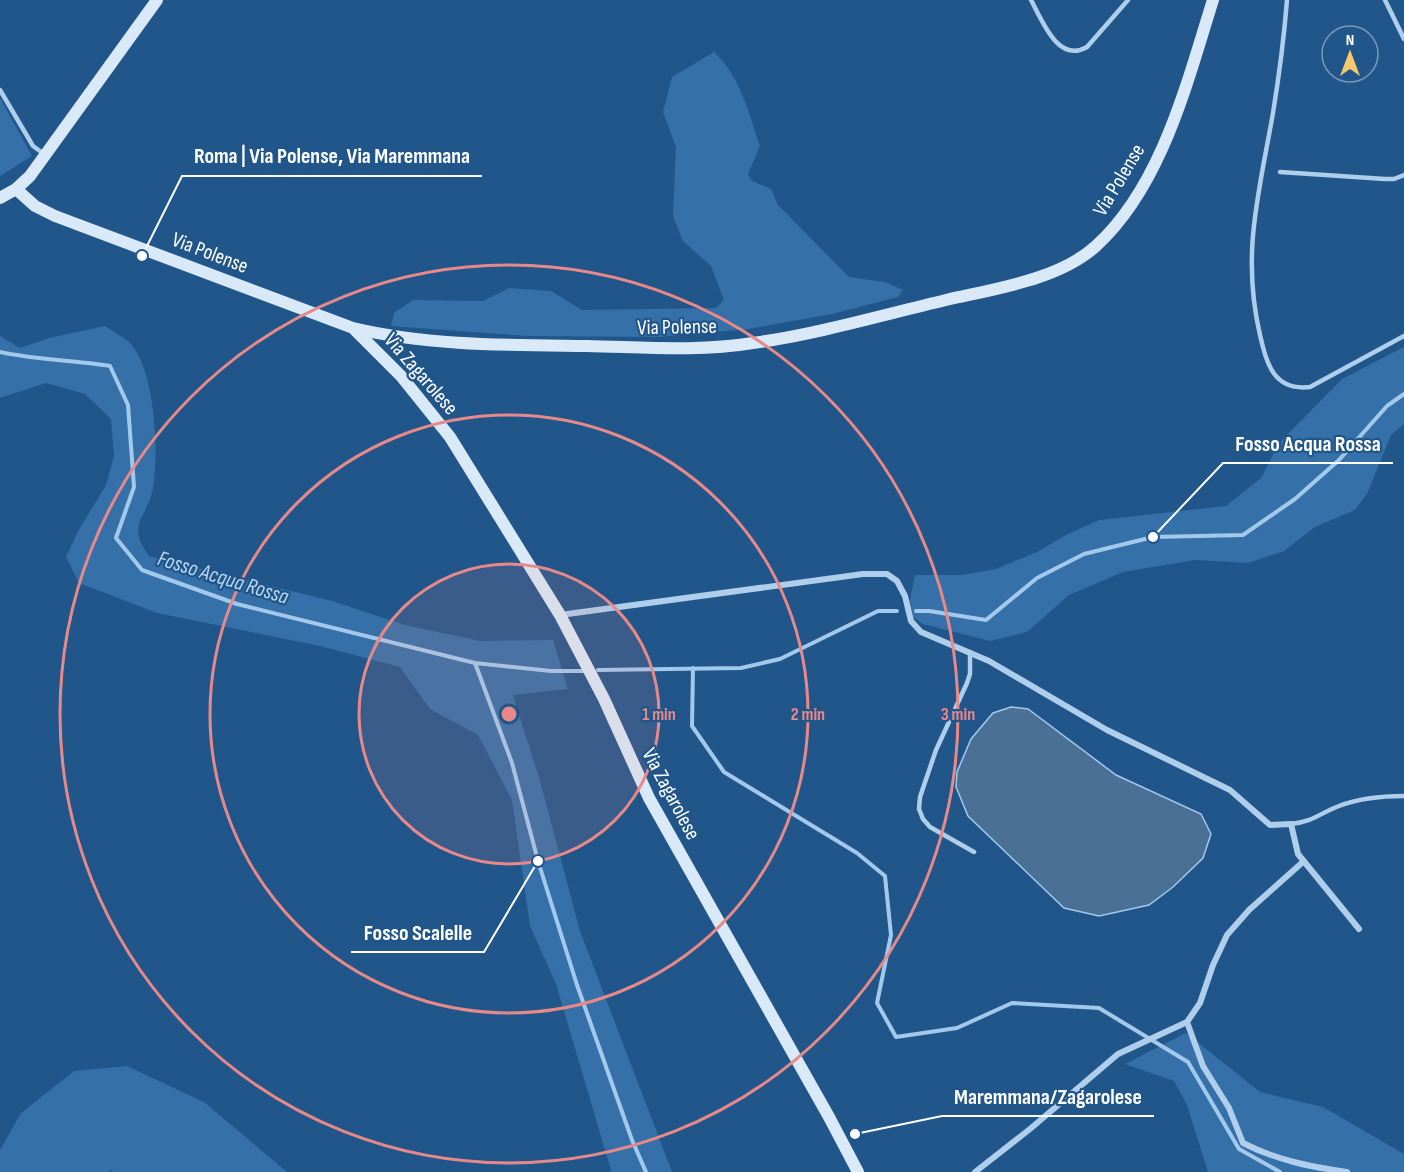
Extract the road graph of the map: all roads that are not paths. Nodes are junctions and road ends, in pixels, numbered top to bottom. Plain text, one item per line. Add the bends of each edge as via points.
1 (157, 0) edge
2 (1031, 0) edge
3 (1128, 0) edge
4 (1213, 0) edge
5 (1287, 0) edge
6 (1385, 0) edge
7 (1404, 39) edge
8 (0, 90) edge
9 (46, 155) junction
10 (1280, 172) dead end
11 (1404, 175) edge
12 (16, 189) junction
13 (0, 198) edge
14 (354, 328) junction
15 (1404, 336) edge
16 (560, 615) junction
17 (970, 651) junction
18 (1404, 796) edge
19 (1291, 824) junction
20 (974, 852) dead end
21 (1304, 861) junction
22 (1359, 929) dead end
23 (1187, 1022) junction
24 (858, 1172) edge
25 (975, 1172) edge
26 (1347, 1172) edge

1 - 9 main road
2 - 3 lane via 1056,43 1080,52
4 - 14 main road, Via Polense via 1178,107 1138,194 1094,248 1051,272 795,335 715,347 490,344 387,335
5 - 15 lane via 1251,247 1253,299 1265,356 1280,380 1296,387 1310,387
6 - 7 lane
8 - 9 lane via 33,146
9 - 12 main road
10 - 11 lane via 1384,179
12 - 13 main road
12 - 14 main road, Via Polense via 35,206 55,216
14 - 16 main road, Via Zagarolese via 401,376 450,436
16 - 17 street via 881,573 897,581 916,629
16 - 24 main road, Via Zagarolese via 649,798
17 - 19 street via 1107,730 1230,790 1270,825
17 - 20 lane via 970,674 933,758 919,809 930,828
18 - 19 lane via 1353,801 1308,822
19 - 21 street via 1298,854
21 - 22 street
21 - 23 street via 1227,935 1200,1003
23 - 25 street via 1118,1053
23 - 26 street via 1203,1066 1229,1108 1243,1143 1266,1155

